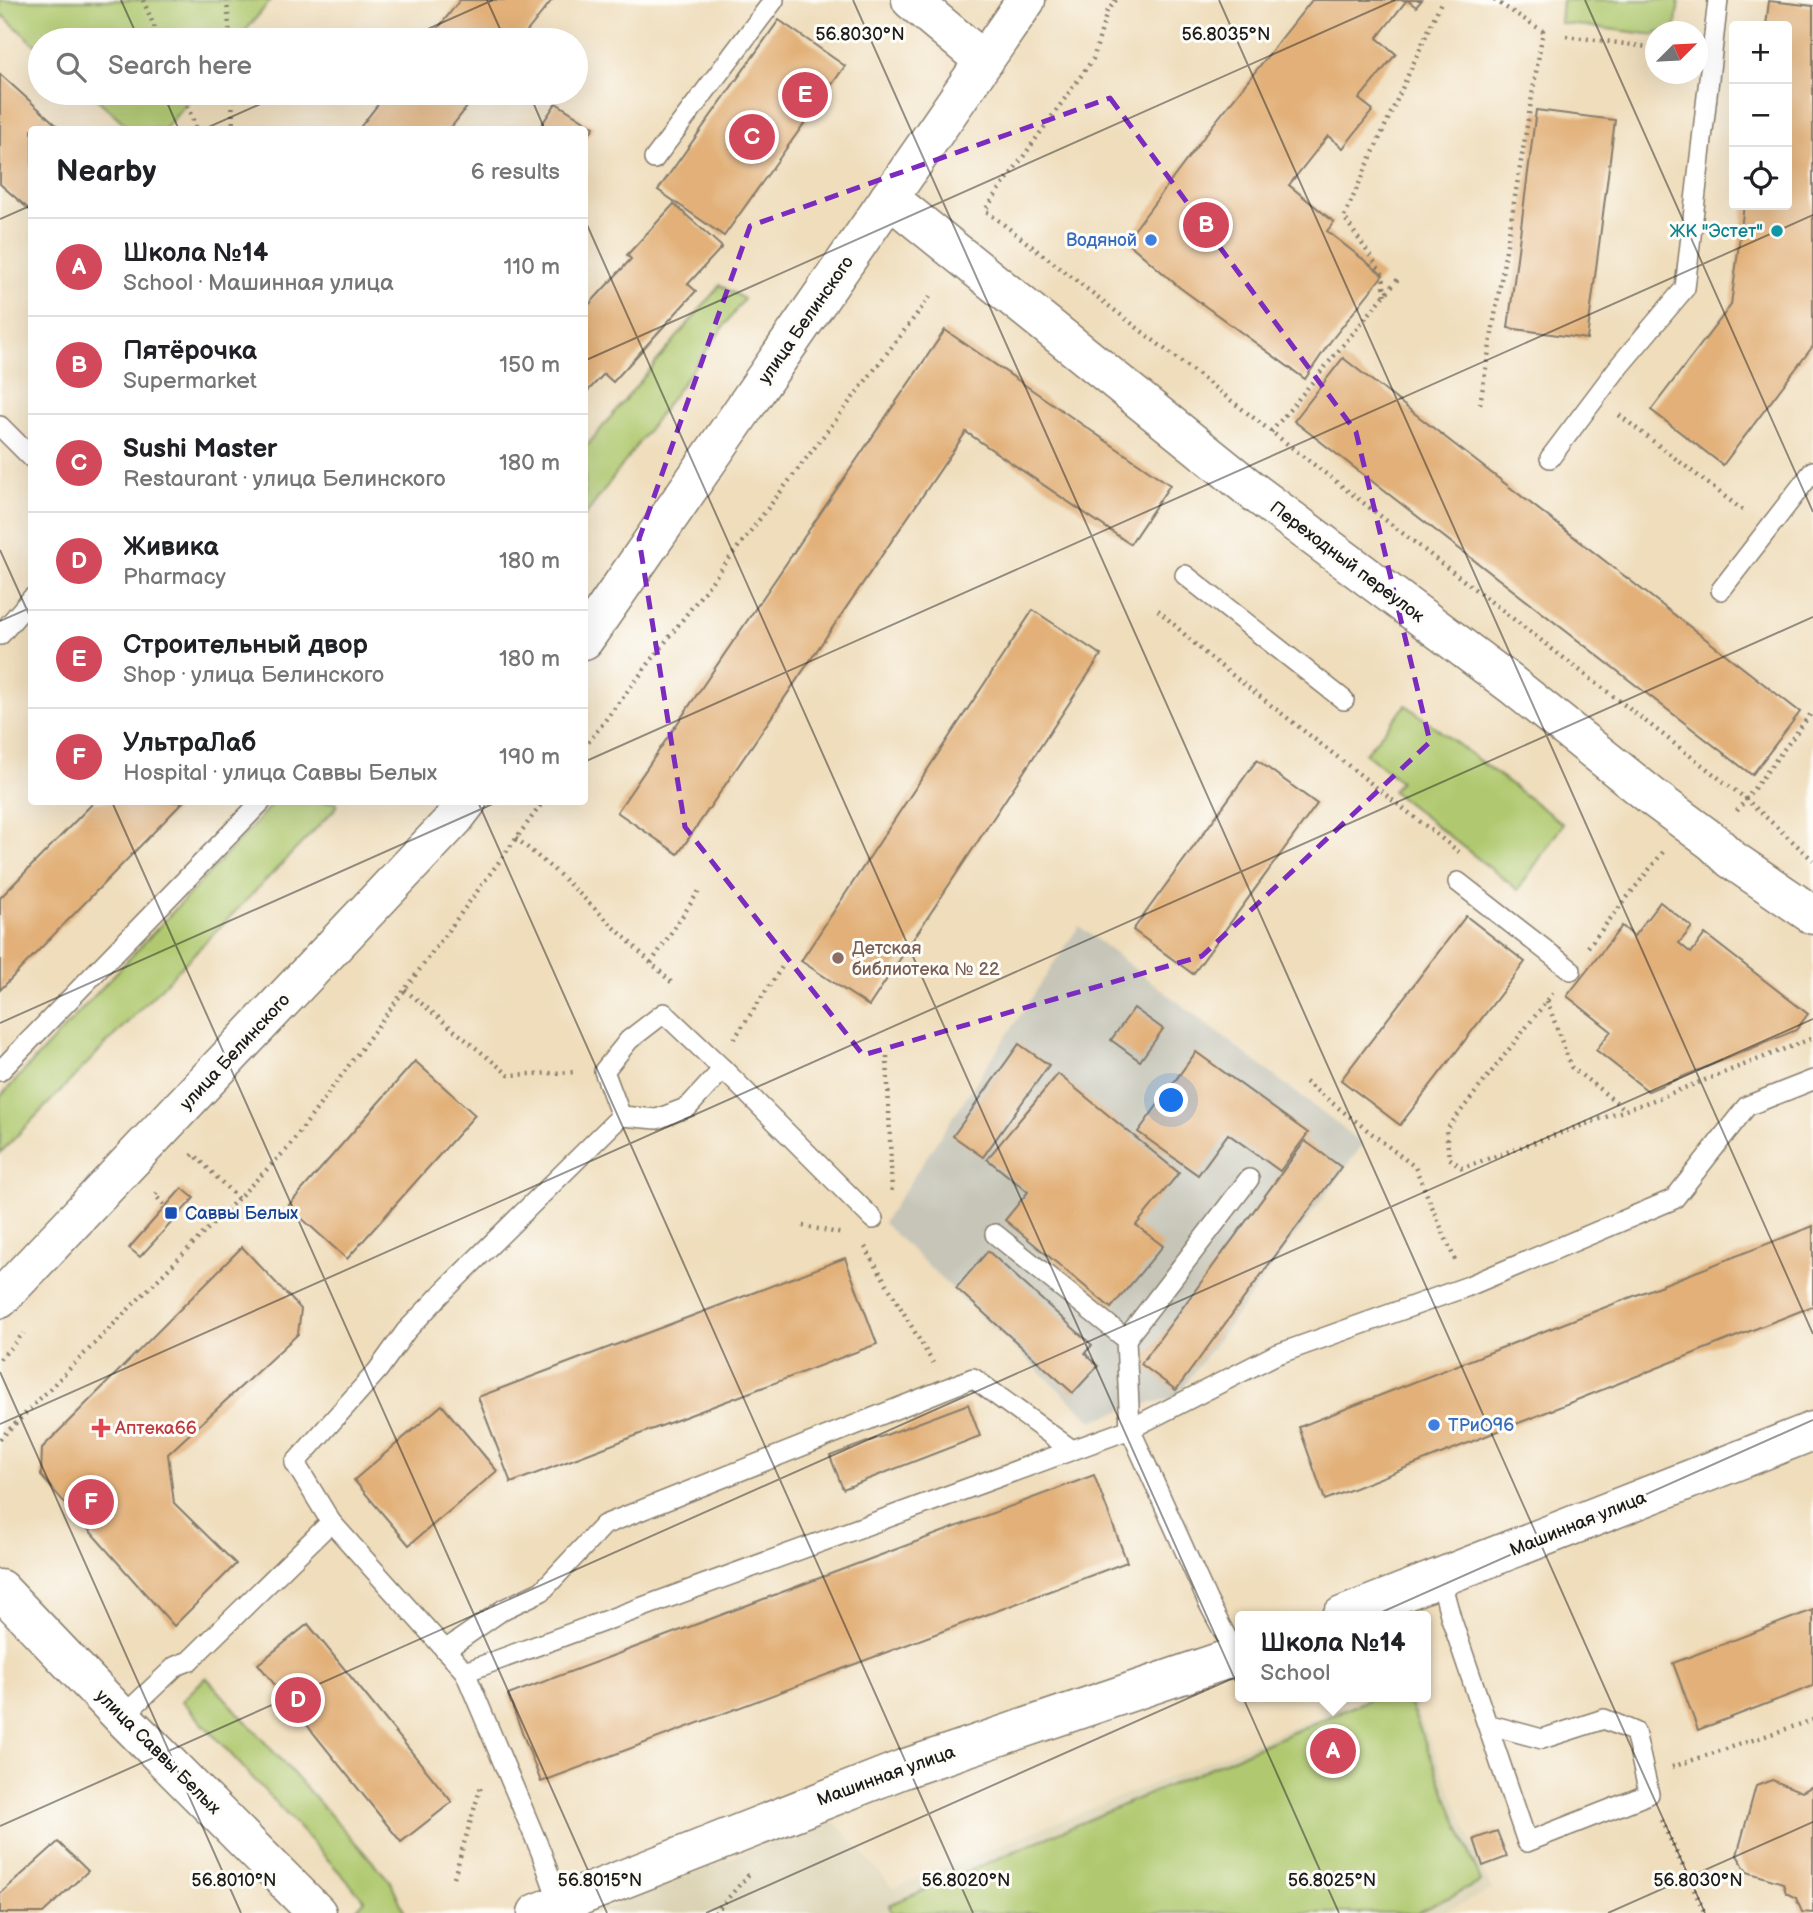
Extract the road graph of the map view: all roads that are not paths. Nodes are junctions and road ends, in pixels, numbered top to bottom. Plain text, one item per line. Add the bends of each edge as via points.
1 (774, 0) edge
2 (911, 0) edge
3 (1026, 0) edge
4 (1718, 0) edge
5 (984, 61) junction
6 (654, 159) dead end
7 (889, 198) junction
8 (0, 426) edge
9 (28, 454) edge
10 (1550, 458) dead end
11 (1813, 471) edge
12 (1185, 575) dead end
13 (1721, 590) dead end
14 (28, 603) edge
15 (588, 634) edge
16 (0, 635) edge
17 (1344, 700) dead end
18 (258, 805) edge
19 (452, 807) edge
20 (1458, 882) dead end
21 (1813, 915) edge
22 (1571, 970) dead end
23 (723, 1069) junction
24 (0, 1072) edge
25 (1813, 1080) edge
26 (621, 1116) junction
27 (1249, 1179) dead end
28 (873, 1219) dead end
29 (995, 1234) dead end
30 (0, 1299) edge
31 (1126, 1339) junction
32 (1129, 1429) junction
33 (1813, 1431) edge
34 (1072, 1450) junction
35 (331, 1522) junction
36 (1440, 1578) junction
37 (0, 1590) edge
38 (1355, 1611) edge
39 (1235, 1649) edge
40 (445, 1650) junction
41 (1235, 1657) edge
42 (466, 1672) junction
43 (122, 1717) junction
44 (1487, 1724) junction
45 (549, 1909) edge
46 (317, 1913) edge

1 - 6 lane
2 - 5 street
3 - 5 street, улица Белинского
4 - 10 lane via 1685,288
5 - 7 street, улица Белинского
7 - 15 street, улица Белинского
7 - 21 street, Переходный переулок via 1254,492 1511,684 1731,859
8 - 9 lane
11 - 13 lane
12 - 17 lane
14 - 16 lane
18 - 24 lane
19 - 30 street, улица Белинского
20 - 22 lane
23 - 26 lane via 688,1107 657,1119
23 - 26 lane via 664,1013 629,1040 604,1071
23 - 28 lane
25 - 32 lane via 1747,1106 1674,1199 1466,1287 1275,1355
26 - 35 lane via 431,1305 295,1463
27 - 31 lane
29 - 31 lane
31 - 32 lane
32 - 34 lane
32 - 39 lane
33 - 36 street, Машинная улица
34 - 40 lane via 973,1378 604,1525 542,1591 505,1609
34 - 42 lane
35 - 40 lane
35 - 43 lane via 189,1661 176,1666
36 - 38 street, Машинная улица
36 - 44 lane
37 - 43 street, улица Саввы Белых
40 - 42 lane
41 - 45 street, Машинная улица via 903,1769
42 - 45 lane via 541,1852
43 - 46 street, улица Саввы Белых
44 - 44 lane via 1527,1842 1647,1785 1634,1732 1604,1719 1542,1739

